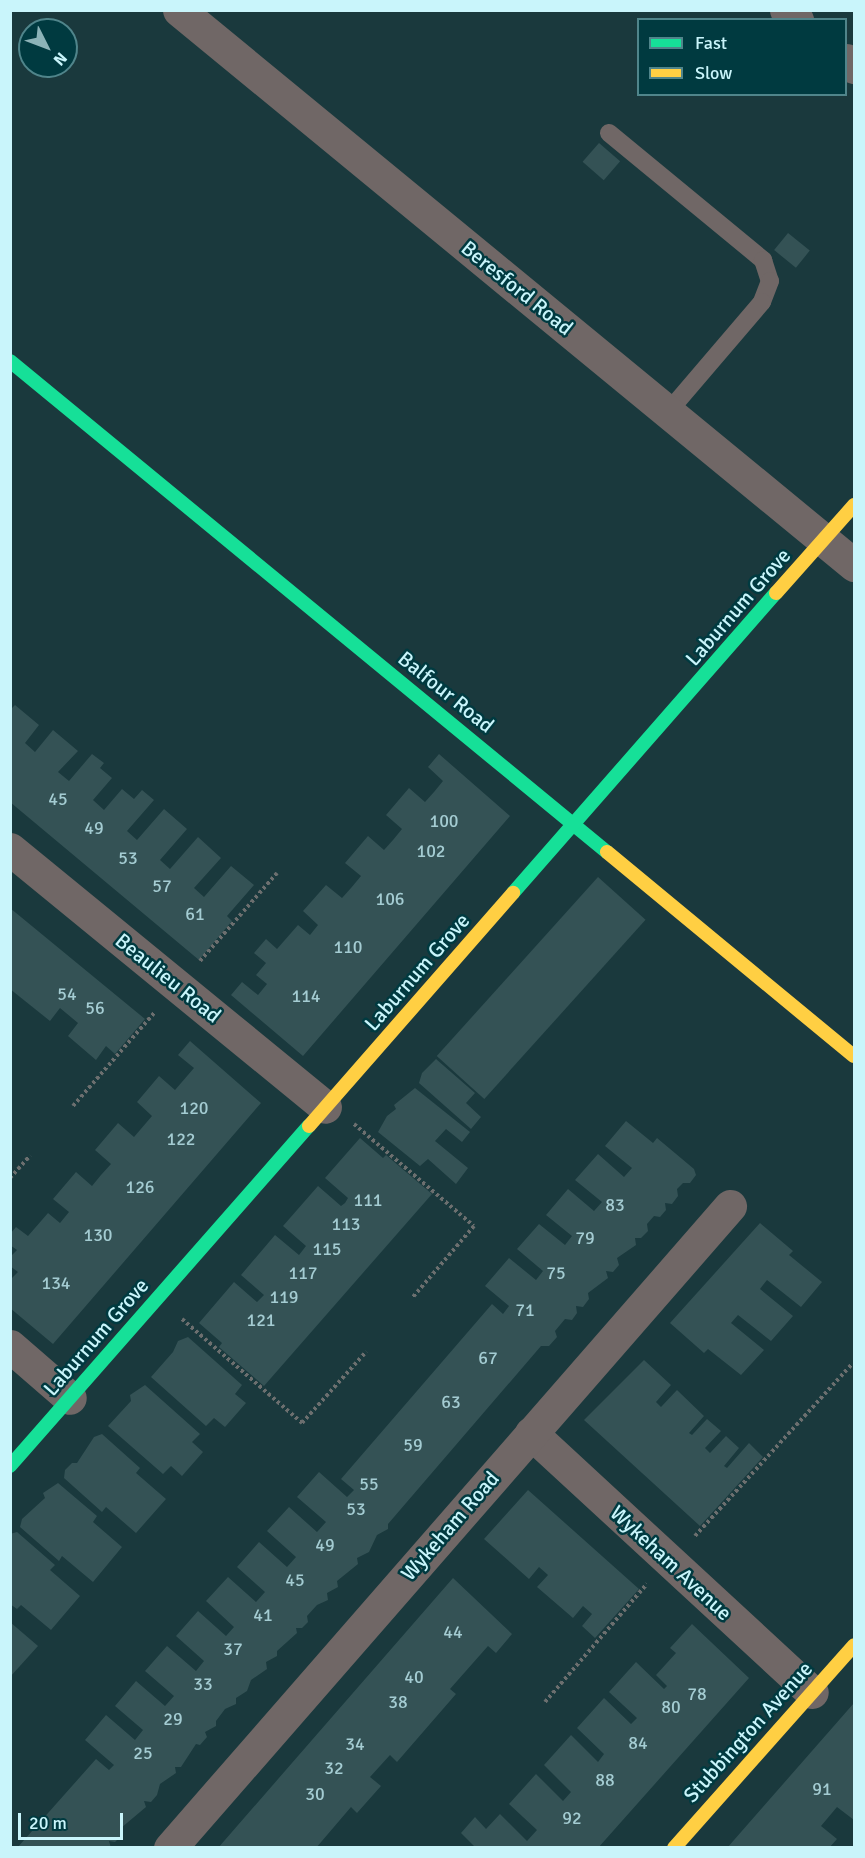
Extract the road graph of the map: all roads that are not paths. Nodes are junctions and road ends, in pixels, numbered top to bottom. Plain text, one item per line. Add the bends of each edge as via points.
1 (179, 10) edge
2 (609, 133) dead end
3 (10, 361) edge
4 (668, 412) junction
5 (855, 505) edge
6 (824, 540) junction
7 (855, 566) edge
8 (575, 824) junction
9 (10, 849) edge
10 (855, 1056) edge
11 (327, 1105) junction
12 (730, 1206) dead end
13 (10, 1346) edge
14 (70, 1398) junction
15 (531, 1433) junction
16 (10, 1466) edge
17 (855, 1646) edge
18 (812, 1692) junction
19 (170, 1848) edge
20 (674, 1848) edge

1 - 4 street, Beresford Road
2 - 4 lane via 763,260 770,281 762,302
3 - 8 street, Balfour Road
4 - 6 street, Beresford Road
5 - 6 street, Laburnum Grove
6 - 7 street, Beresford Road
6 - 8 street, Laburnum Grove
8 - 10 street, Balfour Road
8 - 11 street, Laburnum Grove
9 - 11 street, Beaulieu Road
11 - 14 street, Laburnum Grove
12 - 15 street, Wykeham Road
13 - 14 street
14 - 16 street, Laburnum Grove
15 - 18 street, Wykeham Avenue
15 - 19 street, Wykeham Road
17 - 18 street, Stubbington Avenue
18 - 20 street, Stubbington Avenue

